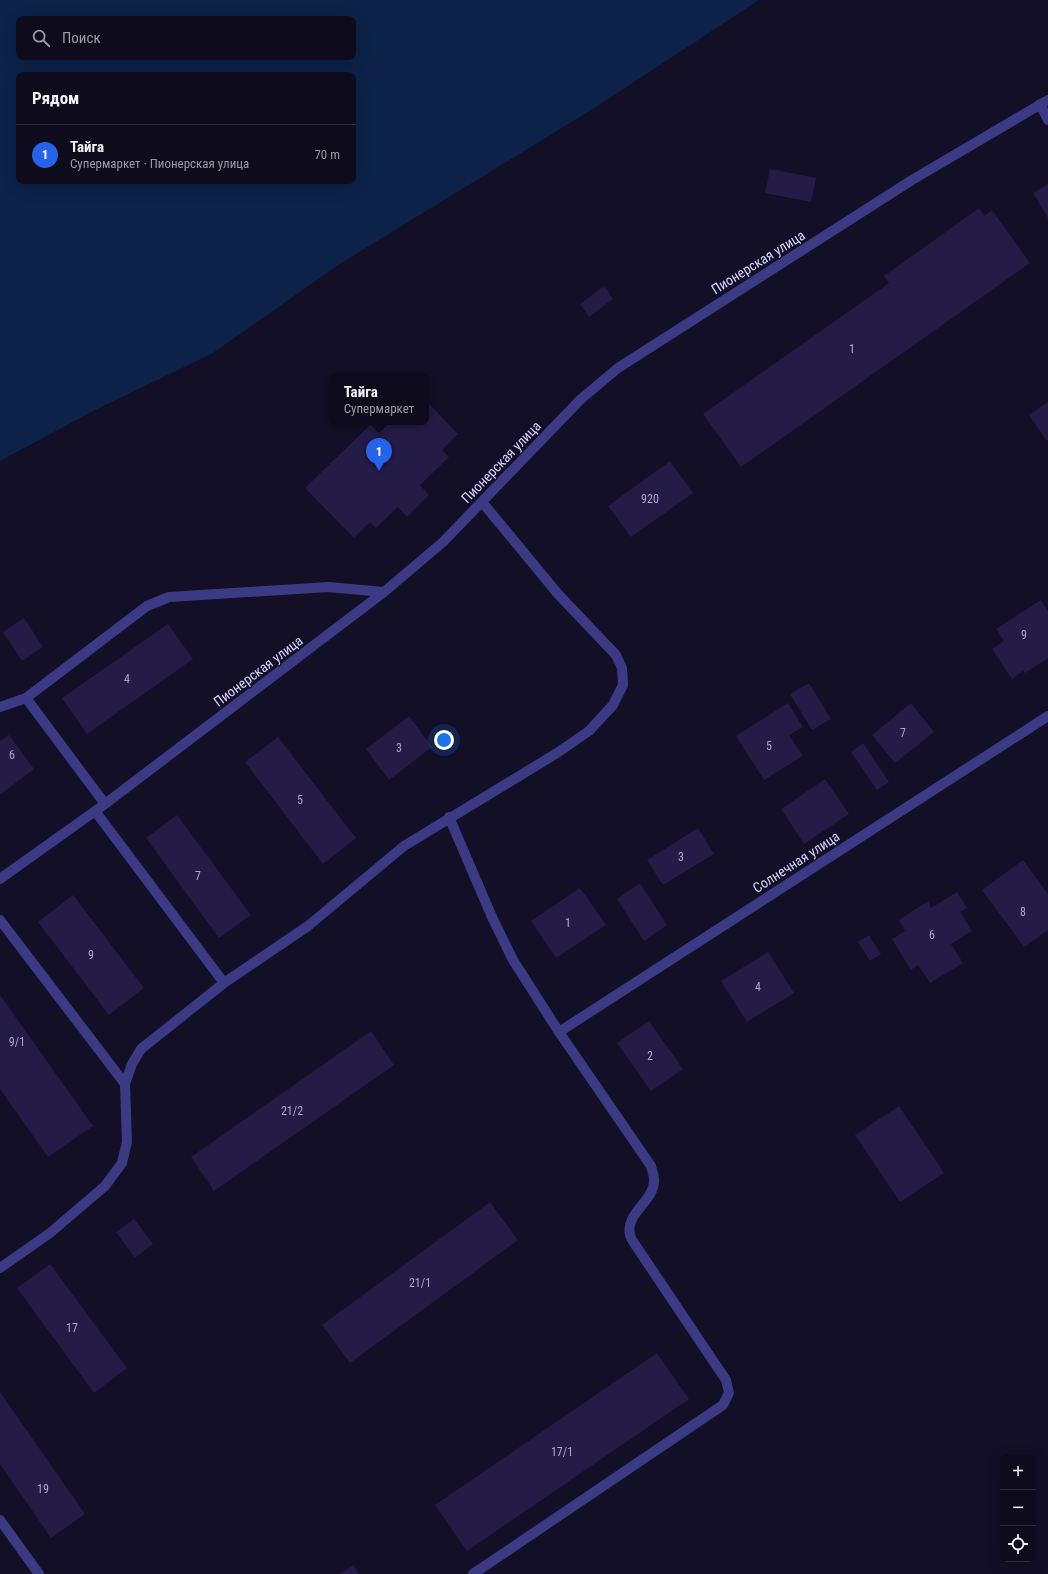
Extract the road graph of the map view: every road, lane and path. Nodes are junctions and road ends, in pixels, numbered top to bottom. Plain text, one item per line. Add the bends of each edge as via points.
1 (1044, 102) edge
2 (1048, 120) edge
3 (482, 502) junction
4 (384, 592) junction
5 (26, 698) junction
6 (0, 708) edge
7 (1048, 716) edge
8 (105, 804) junction
9 (95, 811) junction
10 (449, 817) junction
11 (0, 879) edge
12 (0, 920) edge
13 (224, 983) junction
14 (559, 1032) junction
15 (125, 1084) junction
16 (0, 1268) edge
17 (0, 1520) edge
18 (39, 1574) edge
19 (473, 1574) edge

1 - 2 street
1 - 3 street, Пионерская улица via 912,180 618,368 581,399
3 - 4 street, Пионерская улица via 443,542
3 - 10 street via 558,594 616,655 622,668 623,685 613,706 589,731
4 - 5 street via 328,587 169,597 147,606
4 - 8 street, Пионерская улица
5 - 6 street
5 - 8 street
7 - 14 street, Солнечная улица
8 - 9 street, Пионерская улица
9 - 11 street, Пионерская улица
9 - 13 street
10 - 13 street via 404,846 308,926
10 - 14 street via 513,960
12 - 15 street
13 - 15 street via 141,1049
14 - 19 street via 651,1166 653,1187 636,1212 631,1223 630,1235 726,1380 729,1393 723,1404
15 - 16 street via 127,1142 122,1163 105,1186 50,1233
17 - 18 street

